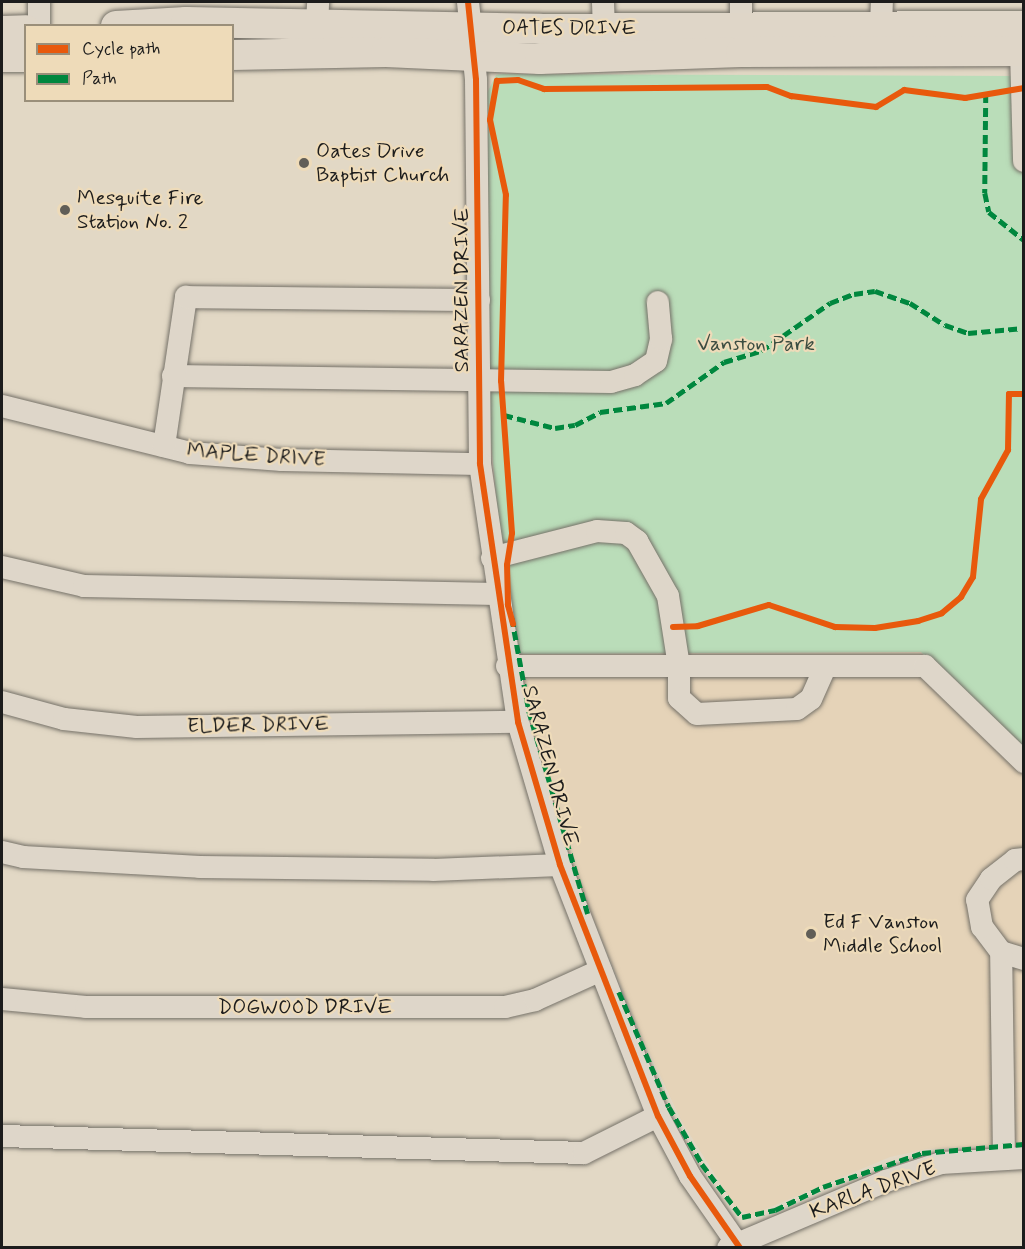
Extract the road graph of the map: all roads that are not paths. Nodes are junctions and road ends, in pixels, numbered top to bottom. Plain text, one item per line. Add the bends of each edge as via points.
1 (39, 2) edge
2 (317, 13) edge
3 (468, 14) edge
4 (882, 14) edge
5 (603, 15) edge
6 (186, 16) edge
7 (39, 24) edge
8 (130, 24) edge
9 (741, 27) edge
10 (24, 30) edge
11 (2, 31) edge
12 (1023, 41) edge
13 (234, 56) edge
14 (2, 57) edge
15 (24, 57) edge
16 (476, 57) junction
17 (1023, 161) edge
18 (479, 300) junction
19 (658, 302) dead end
20 (173, 376) junction
21 (479, 381) junction
22 (2, 406) edge
23 (164, 446) junction
24 (480, 464) junction
25 (492, 558) junction
26 (2, 567) edge
27 (497, 594) junction
28 (507, 666) junction
29 (679, 666) junction
30 (826, 666) junction
31 (2, 702) edge
32 (518, 722) junction
33 (1023, 762) edge
34 (2, 852) edge
35 (1023, 859) edge
36 (560, 865) junction
37 (1001, 952) junction
38 (1023, 959) edge
39 (601, 970) junction
40 (2, 999) edge
41 (658, 1116) junction
42 (2, 1136) edge
43 (1013, 1158) edge
44 (735, 1246) edge

1 - 7 street
2 - 3 main road, OATES DRIVE
2 - 6 main road, OATES DRIVE
3 - 5 main road, OATES DRIVE
3 - 16 street, SARAZEN DRIVE
4 - 9 main road, OATES DRIVE
4 - 12 main road, OATES DRIVE
5 - 9 main road, OATES DRIVE
6 - 8 main road, OATES DRIVE
9 - 12 main road, OATES DRIVE
9 - 16 main road, OATES DRIVE via 540,59
10 - 11 main road
12 - 17 street
13 - 16 main road, OATES DRIVE via 386,52
14 - 15 main road
16 - 18 street, SARAZEN DRIVE
18 - 20 street via 186,297
18 - 21 street, SARAZEN DRIVE
19 - 21 street via 661,339 656,360 635,375 611,382
20 - 21 street
20 - 23 street
21 - 24 street, SARAZEN DRIVE
22 - 23 street, MAPLE DRIVE
23 - 24 street, MAPLE DRIVE via 190,453 282,460
24 - 25 street, SARAZEN DRIVE
25 - 27 street, SARAZEN DRIVE
25 - 29 street via 597,531 626,533 637,541 668,596
26 - 27 street via 84,586
27 - 28 street, SARAZEN DRIVE
28 - 29 street
28 - 32 street, SARAZEN DRIVE
29 - 30 street
29 - 30 street via 679,698 697,714 797,709 811,699
30 - 33 street via 925,666
31 - 32 street, ELDER DRIVE via 64,719 137,727
32 - 36 street, SARAZEN DRIVE
34 - 36 street via 200,867 433,870
35 - 37 street via 1015,860 992,879 977,900 982,927
36 - 39 street, SARAZEN DRIVE
37 - 38 street
37 - 43 street
39 - 40 street, DOGWOOD DRIVE via 535,1000 505,1007 86,1007
39 - 41 street, SARAZEN DRIVE
41 - 42 street via 584,1153
41 - 44 street, SARAZEN DRIVE via 690,1176
43 - 44 street, KARLA DRIVE via 941,1163 886,1181

